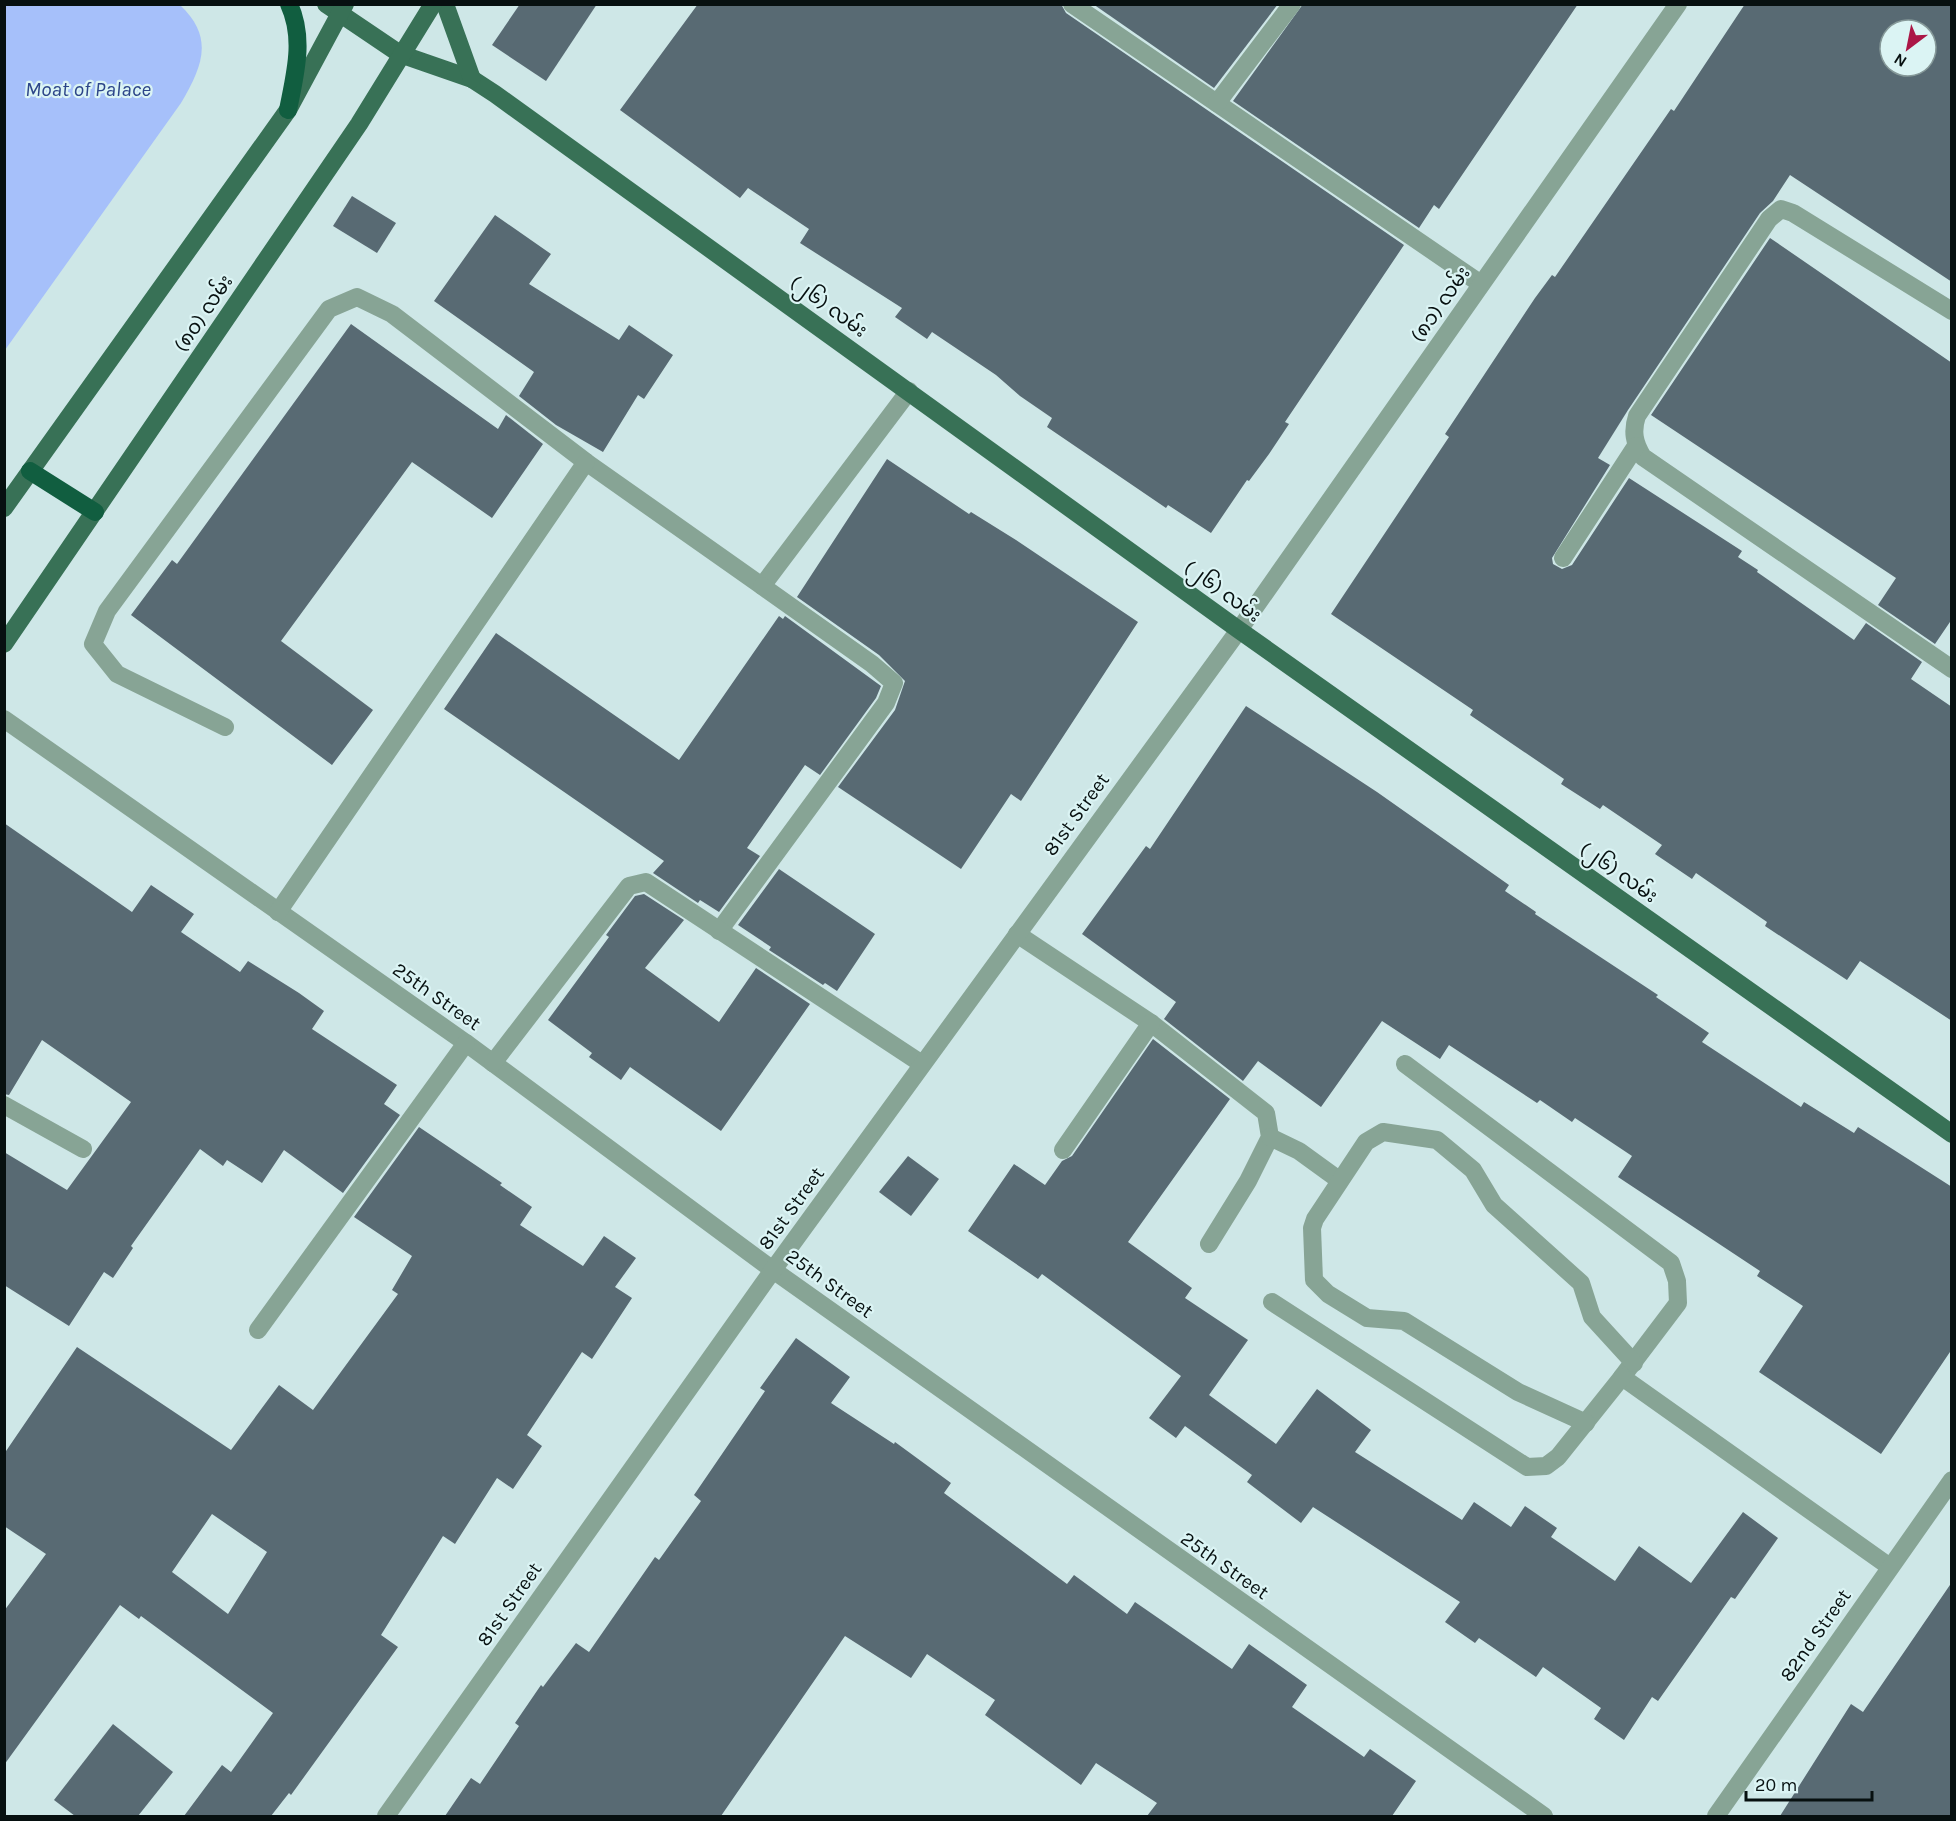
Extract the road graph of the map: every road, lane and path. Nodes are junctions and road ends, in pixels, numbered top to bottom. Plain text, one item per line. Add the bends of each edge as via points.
1 (289, 4) edge
2 (433, 4) edge
3 (446, 4) edge
4 (1072, 4) edge
5 (1292, 4) edge
6 (1678, 4) edge
7 (336, 7) edge
8 (400, 54) junction
9 (472, 79) junction
10 (1217, 103) junction
11 (288, 110) junction
12 (1481, 284) junction
13 (1952, 311) edge
14 (909, 391) junction
15 (1636, 446) junction
16 (586, 462) junction
17 (30, 471) junction
18 (4, 508) edge
19 (95, 512) junction
20 (1563, 558) dead end
21 (762, 586) junction
22 (1239, 630) junction
23 (4, 644) edge
24 (1952, 669) edge
25 (4, 719) edge
26 (225, 727) dead end
27 (278, 912) junction
28 (719, 931) junction
29 (1017, 934) junction
30 (1150, 1023) junction
31 (466, 1043) junction
32 (493, 1063) junction
33 (922, 1064) junction
34 (1405, 1064) dead end
35 (4, 1105) edge
36 (1952, 1134) edge
37 (1270, 1137) junction
38 (83, 1149) dead end
39 (1063, 1150) dead end
40 (1339, 1180) junction
41 (1209, 1244) dead end
42 (773, 1270) junction
43 (1272, 1302) dead end
44 (258, 1330) dead end
45 (1634, 1363) junction
46 (1622, 1377) junction
47 (1586, 1423) junction
48 (1952, 1480) edge
49 (1890, 1567) junction
50 (386, 1816) edge
51 (1544, 1816) edge
52 (1716, 1816) edge

1 - 11 highway via 298,55
2 - 8 main road, (၈၀) လမ်း
3 - 9 main road
4 - 10 street
5 - 10 street
6 - 12 street, (၈၁) လမ်း
7 - 8 main road, (၂၆) လမ်း
7 - 11 main road
8 - 9 main road, (၂၆) လမ်း
8 - 19 main road, (၈၀) လမ်း via 359,124
9 - 14 main road, (၂၆) လမ်း
10 - 12 street
11 - 17 main road
12 - 22 street, (၈၁) လမ်း
13 - 15 street via 1781,209 1769,219 1637,416
14 - 21 street
14 - 22 main road, (၂၆) လမ်း
15 - 20 street
15 - 24 street via 1642,457
16 - 21 street
16 - 26 street via 392,314 357,297 329,309 107,610 93,644 117,674
16 - 27 street
17 - 18 main road
17 - 19 highway
19 - 23 main road, (၈၀) လမ်း
21 - 28 street via 894,683 886,703
22 - 29 street, 81st Street
22 - 36 main road, (၂၆) လမ်း
25 - 27 street, 25th Street
27 - 31 street, 25th Street
28 - 32 street via 646,882 629,886
28 - 33 street
29 - 30 street
29 - 33 street, 81st Street
30 - 37 street via 1266,1113
30 - 39 street
31 - 32 street, 25th Street
31 - 44 street
32 - 42 street, 25th Street
33 - 42 street, 81st Street
34 - 45 street via 1671,1263 1678,1303
35 - 38 street
37 - 40 street via 1299,1151
37 - 41 street
40 - 45 street via 1366,1142 1383,1132 1437,1140 1473,1170 1494,1205 1581,1283 1592,1317
40 - 47 street via 1312,1228 1314,1280 1328,1294 1366,1318 1404,1321 1518,1392
42 - 50 street, 81st Street
42 - 51 street, 25th Street
43 - 47 street via 1527,1467 1546,1467
45 - 46 street
46 - 47 street
46 - 49 street
48 - 49 street, 82nd Street
49 - 52 street, 82nd Street

